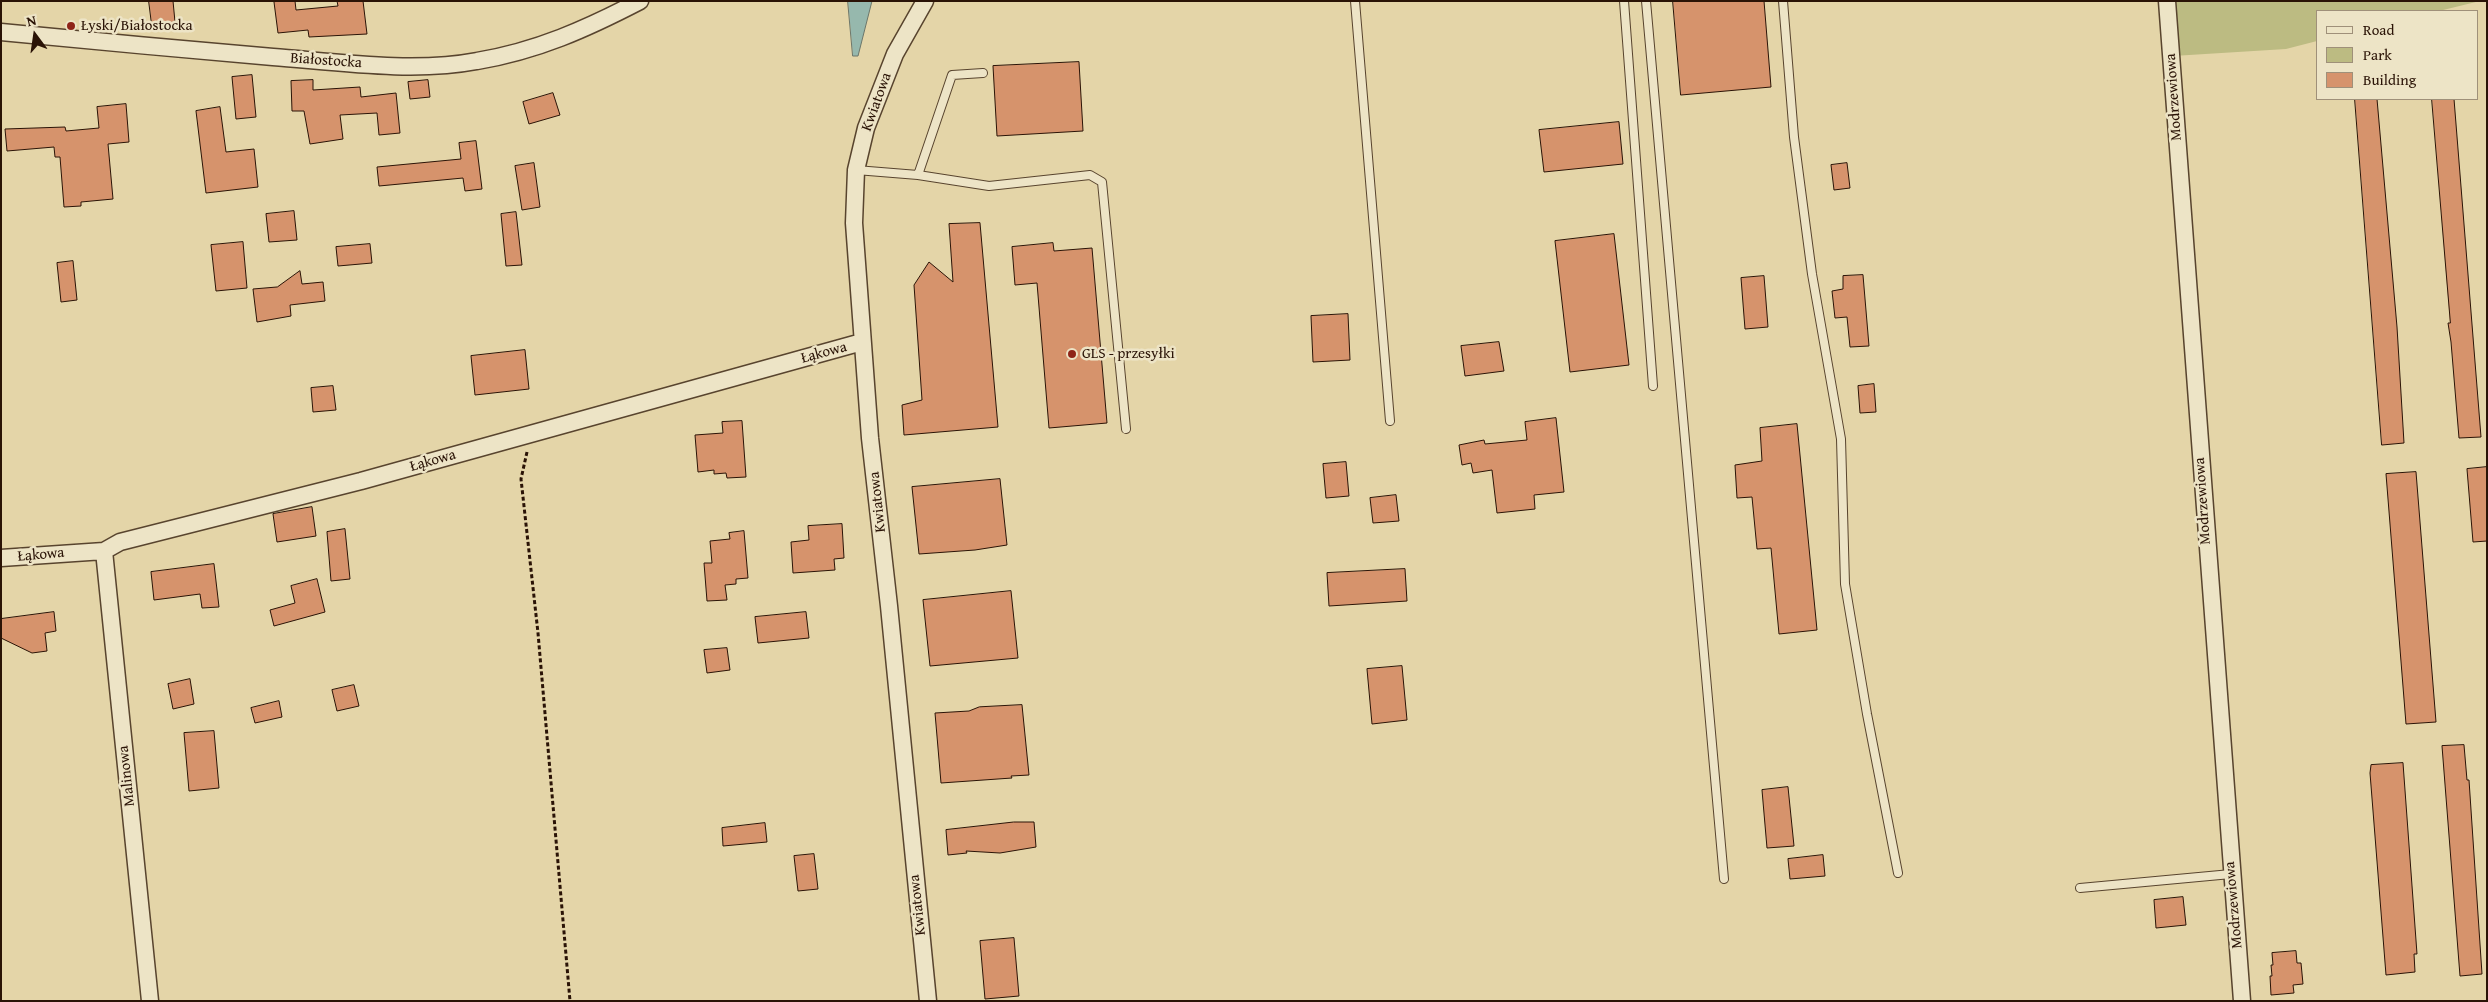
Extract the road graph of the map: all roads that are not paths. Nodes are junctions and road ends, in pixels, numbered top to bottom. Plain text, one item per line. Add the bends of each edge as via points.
1 (640, 1) edge
2 (931, 1) edge
3 (1355, 1) edge
4 (1624, 1) edge
5 (1646, 1) edge
6 (1783, 1) edge
7 (2167, 1) edge
8 (921, 8) edge
9 (1, 32) edge
10 (983, 73) dead end
11 (856, 170) junction
12 (918, 175) junction
13 (862, 342) junction
14 (1653, 386) dead end
15 (1390, 421) dead end
16 (1126, 429) dead end
17 (104, 551) junction
18 (1, 558) edge
19 (1898, 873) dead end
20 (2231, 874) junction
21 (1724, 879) dead end
22 (2080, 888) dead end
23 (150, 1001) edge
24 (928, 1001) edge
25 (2242, 1001) edge

1 - 9 street, Białostocka via 582,30 524,52 432,67 318,61
2 - 8 street, Kwiatowa
3 - 15 lane
4 - 14 lane
5 - 21 lane
6 - 19 lane via 1794,137 1810,265 1840,439 1845,584
7 - 20 street, Modrzewiowa
8 - 11 street, Kwiatowa via 879,90
10 - 12 lane via 952,75
11 - 12 lane
11 - 13 street, Kwiatowa via 854,223
12 - 16 lane via 989,186 1090,175 1102,182
13 - 17 street, Łąkowa via 361,481 120,542
13 - 24 street, Kwiatowa
17 - 18 street, Łąkowa
17 - 23 street, Malinowa
20 - 22 lane
20 - 25 street, Modrzewiowa

